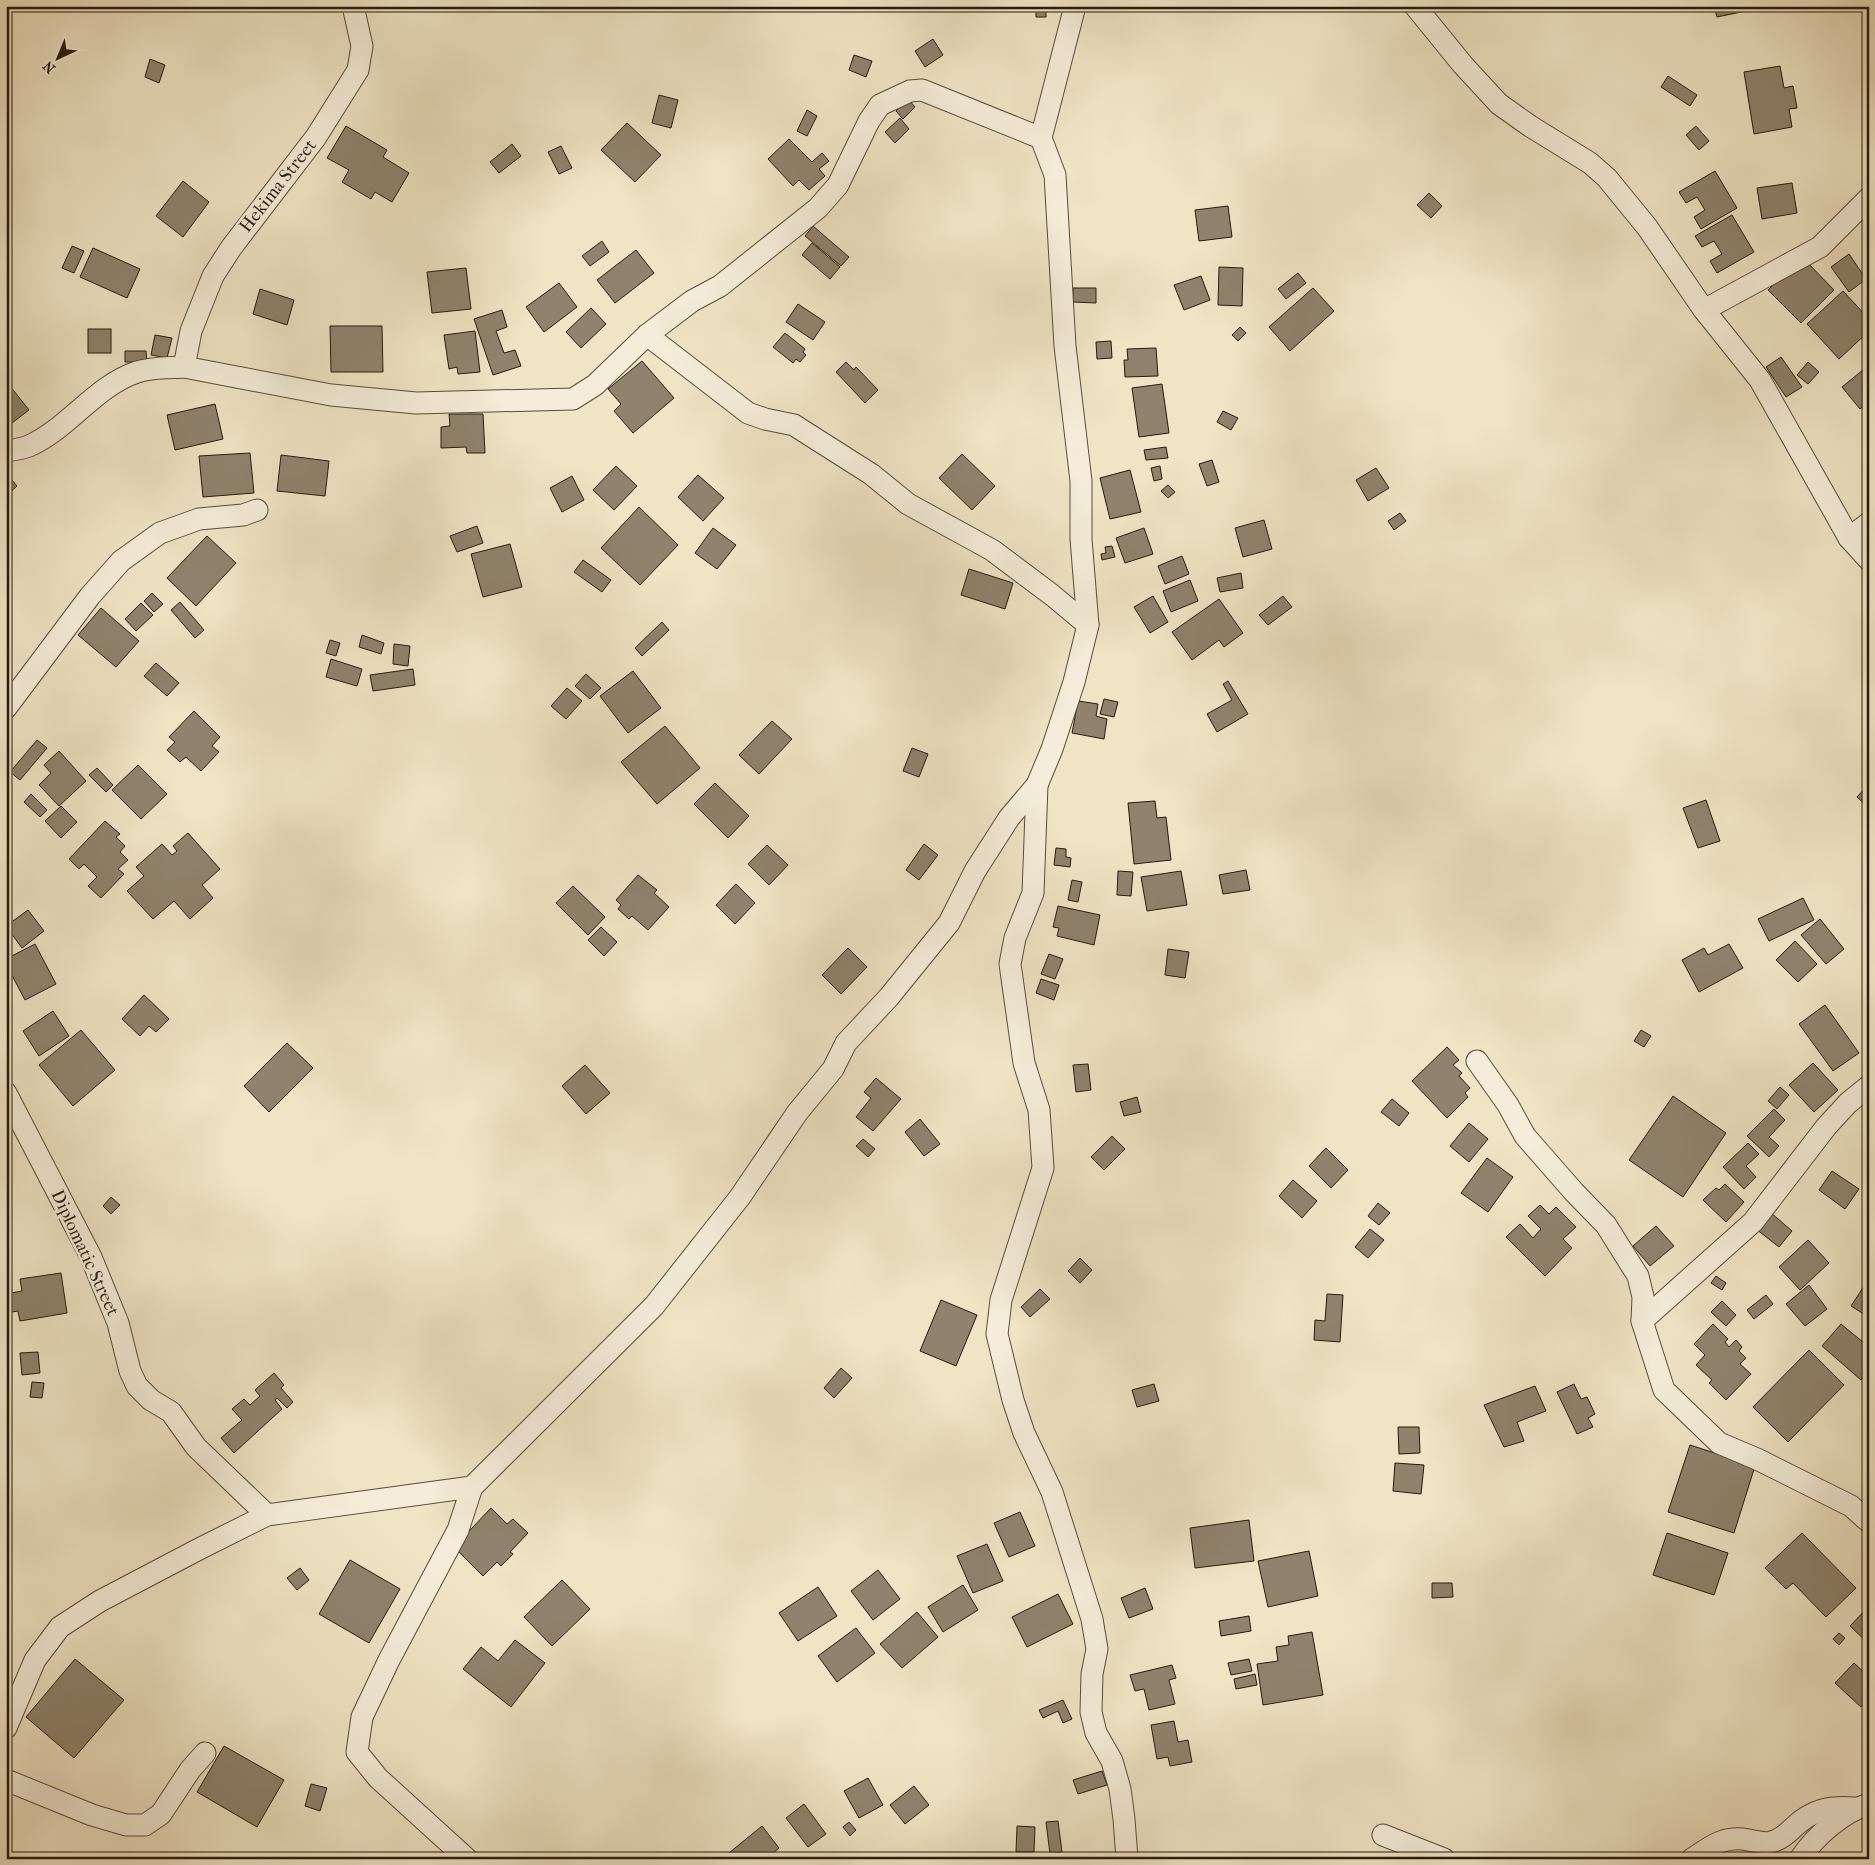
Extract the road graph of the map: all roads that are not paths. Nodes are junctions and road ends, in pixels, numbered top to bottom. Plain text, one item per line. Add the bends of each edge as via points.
1 (353, 6) edge
2 (1075, 6) edge
3 (1415, 6) edge
4 (1041, 138) junction
5 (1869, 198) edge
6 (1704, 310) junction
7 (647, 335) junction
8 (184, 367) junction
9 (6, 451) edge
10 (257, 510) dead end
11 (1869, 523) edge
12 (1849, 538) junction
13 (1869, 560) edge
14 (1088, 625) junction
15 (6, 708) edge
16 (1037, 785) junction
17 (1477, 1061) dead end
18 (1869, 1086) edge
19 (6, 1094) edge
20 (1642, 1320) junction
21 (472, 1487) junction
22 (267, 1515) junction
23 (1869, 1522) edge
24 (6, 1728) edge
25 (206, 1753) dead end
26 (6, 1780) edge
27 (1861, 1806) edge
28 (1383, 1835) dead end
29 (468, 1859) edge
30 (1126, 1859) edge
31 (1444, 1859) edge
32 (1692, 1859) edge
33 (1800, 1859) edge

1 - 8 street, Hekima Street via 362,46 358,70 316,137 213,276 191,331
2 - 4 street
3 - 6 street via 1499,104 1608,178 1647,227
4 - 7 street via 922,90 910,91 880,105 838,185 818,208 720,286 692,301
4 - 14 street via 1055,175 1065,346 1081,481 1081,539
5 - 6 street via 1820,248
6 - 12 street via 1760,380
7 - 8 street via 595,385 573,399 416,403 331,395
7 - 14 street via 748,413 794,425 871,474 908,504 992,550
8 - 9 street via 137,372 108,387 52,433 28,447
10 - 15 street via 243,516 199,519 160,532 121,561 90,596
11 - 12 street
12 - 13 street
14 - 16 street via 1074,682
16 - 21 street via 1009,818 975,871 949,922 889,997 846,1043 833,1069 797,1113 740,1197 654,1306
16 - 30 street via 1033,893 1015,938 1010,964 1024,1062 1039,1110 1043,1168 1000,1300 997,1334 1024,1433 1052,1492 1092,1618 1098,1649 1092,1674 1091,1712 1096,1734 1112,1761 1120,1789
17 - 20 street via 1525,1136 1606,1225 1638,1276 1643,1297
18 - 20 street via 1826,1127 1753,1222
19 - 22 street, Diplomatic Street via 91,1257 118,1323 137,1386 151,1400 171,1412 196,1447
20 - 23 street via 1664,1390 1704,1431 1719,1443 1851,1506
21 - 22 street
21 - 29 street via 458,1530 362,1717 357,1752 378,1778
22 - 24 street via 100,1601 60,1627 35,1660
25 - 26 street via 190,1770 161,1814 145,1825 126,1825 92,1815
27 - 32 street via 1814,1812 1785,1836 1771,1842 1726,1839
27 - 33 street via 1809,1844
28 - 31 street

